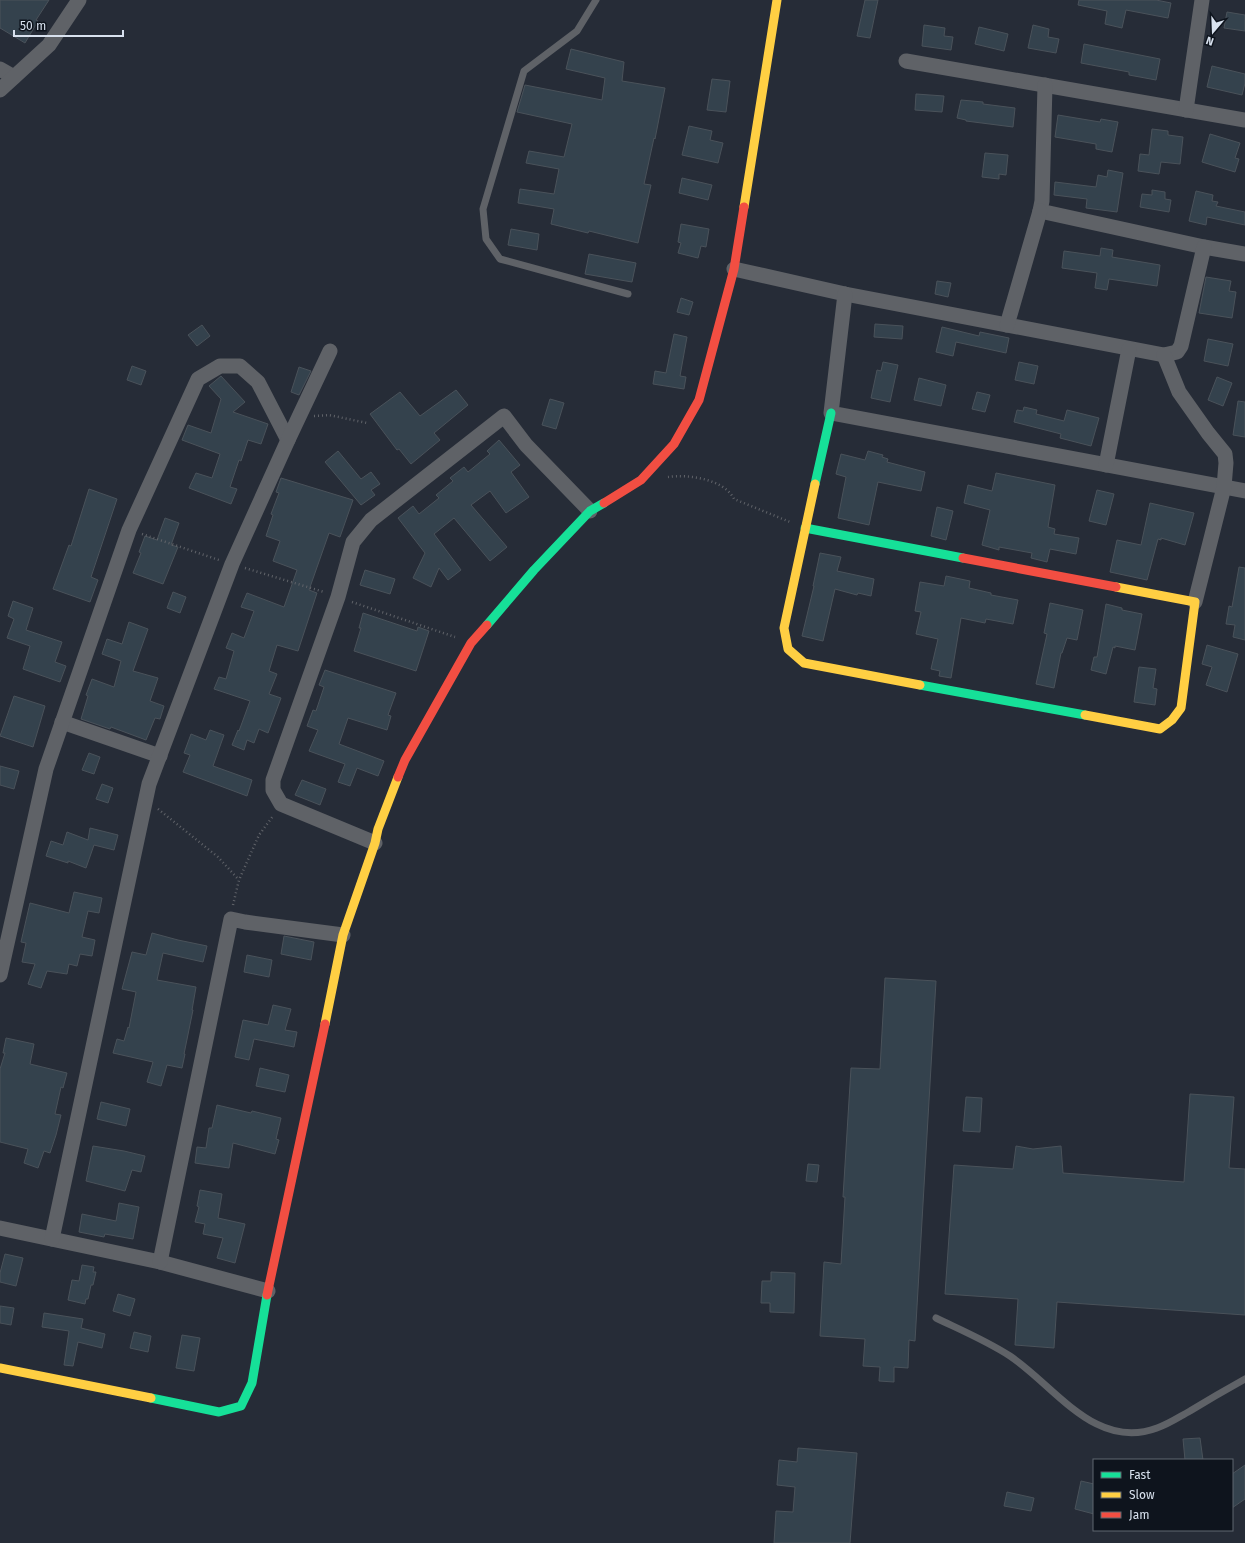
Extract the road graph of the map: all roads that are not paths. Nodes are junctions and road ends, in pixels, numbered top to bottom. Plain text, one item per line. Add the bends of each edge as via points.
1 (80, 0) edge
2 (596, 0) edge
3 (777, 0) edge
4 (1202, 0) edge
5 (906, 61) dead end
6 (0, 69) edge
7 (14, 77) junction
8 (1045, 85) junction
9 (0, 90) edge
10 (1186, 110) junction
11 (1245, 120) edge
12 (1040, 211) junction
13 (1204, 247) junction
14 (1245, 254) edge
15 (734, 269) junction
16 (628, 294) dead end
17 (845, 294) junction
18 (1007, 325) junction
19 (1129, 349) junction
20 (330, 352) dead end
21 (1164, 355) junction
22 (831, 413) junction
23 (288, 440) junction
24 (1106, 465) junction
25 (1224, 487) junction
26 (1245, 491) edge
27 (590, 511) junction
28 (805, 528) junction
29 (1195, 602) junction
30 (62, 722) junction
31 (160, 756) junction
32 (375, 843) junction
33 (343, 936) junction
34 (0, 975) edge
35 (0, 1228) edge
36 (52, 1239) junction
37 (160, 1262) junction
38 (268, 1291) junction
39 (936, 1318) dead end
40 (0, 1368) edge
41 (1245, 1379) edge

1 - 7 street via 48,45
2 - 16 lane via 577,31 524,71 483,209 486,239 500,260
3 - 15 street
4 - 10 street
5 - 8 street
6 - 7 street
7 - 9 street
8 - 10 street
8 - 12 street
10 - 11 street
12 - 13 street
12 - 18 street
13 - 14 street
13 - 21 street via 1181,346 1177,352
15 - 17 street
15 - 27 street via 699,400 674,444 641,480
17 - 18 street
17 - 22 street
18 - 19 street
19 - 21 street
19 - 24 street
20 - 23 street
21 - 25 street via 1178,392 1225,454
22 - 24 street
22 - 28 street
23 - 30 street via 258,382 240,366 220,366 198,379 129,530
23 - 31 street via 232,564
24 - 25 street
25 - 26 street
25 - 29 street
27 - 32 street via 534,570 471,643 405,760
27 - 32 street via 526,445 504,416 371,520 353,542 338,597 273,780 273,790 281,804
28 - 29 street
28 - 29 street via 784,628 788,649 804,663 1160,729 1172,720 1181,708
30 - 31 street
30 - 34 street via 46,769
31 - 36 street via 149,784
32 - 33 street
33 - 37 street via 231,919
33 - 38 street
35 - 36 street
36 - 37 street
37 - 38 street
38 - 40 street via 252,1383 241,1406 219,1412
39 - 41 lane via 1009,1355 1084,1417 1102,1428 1119,1432 1157,1428

